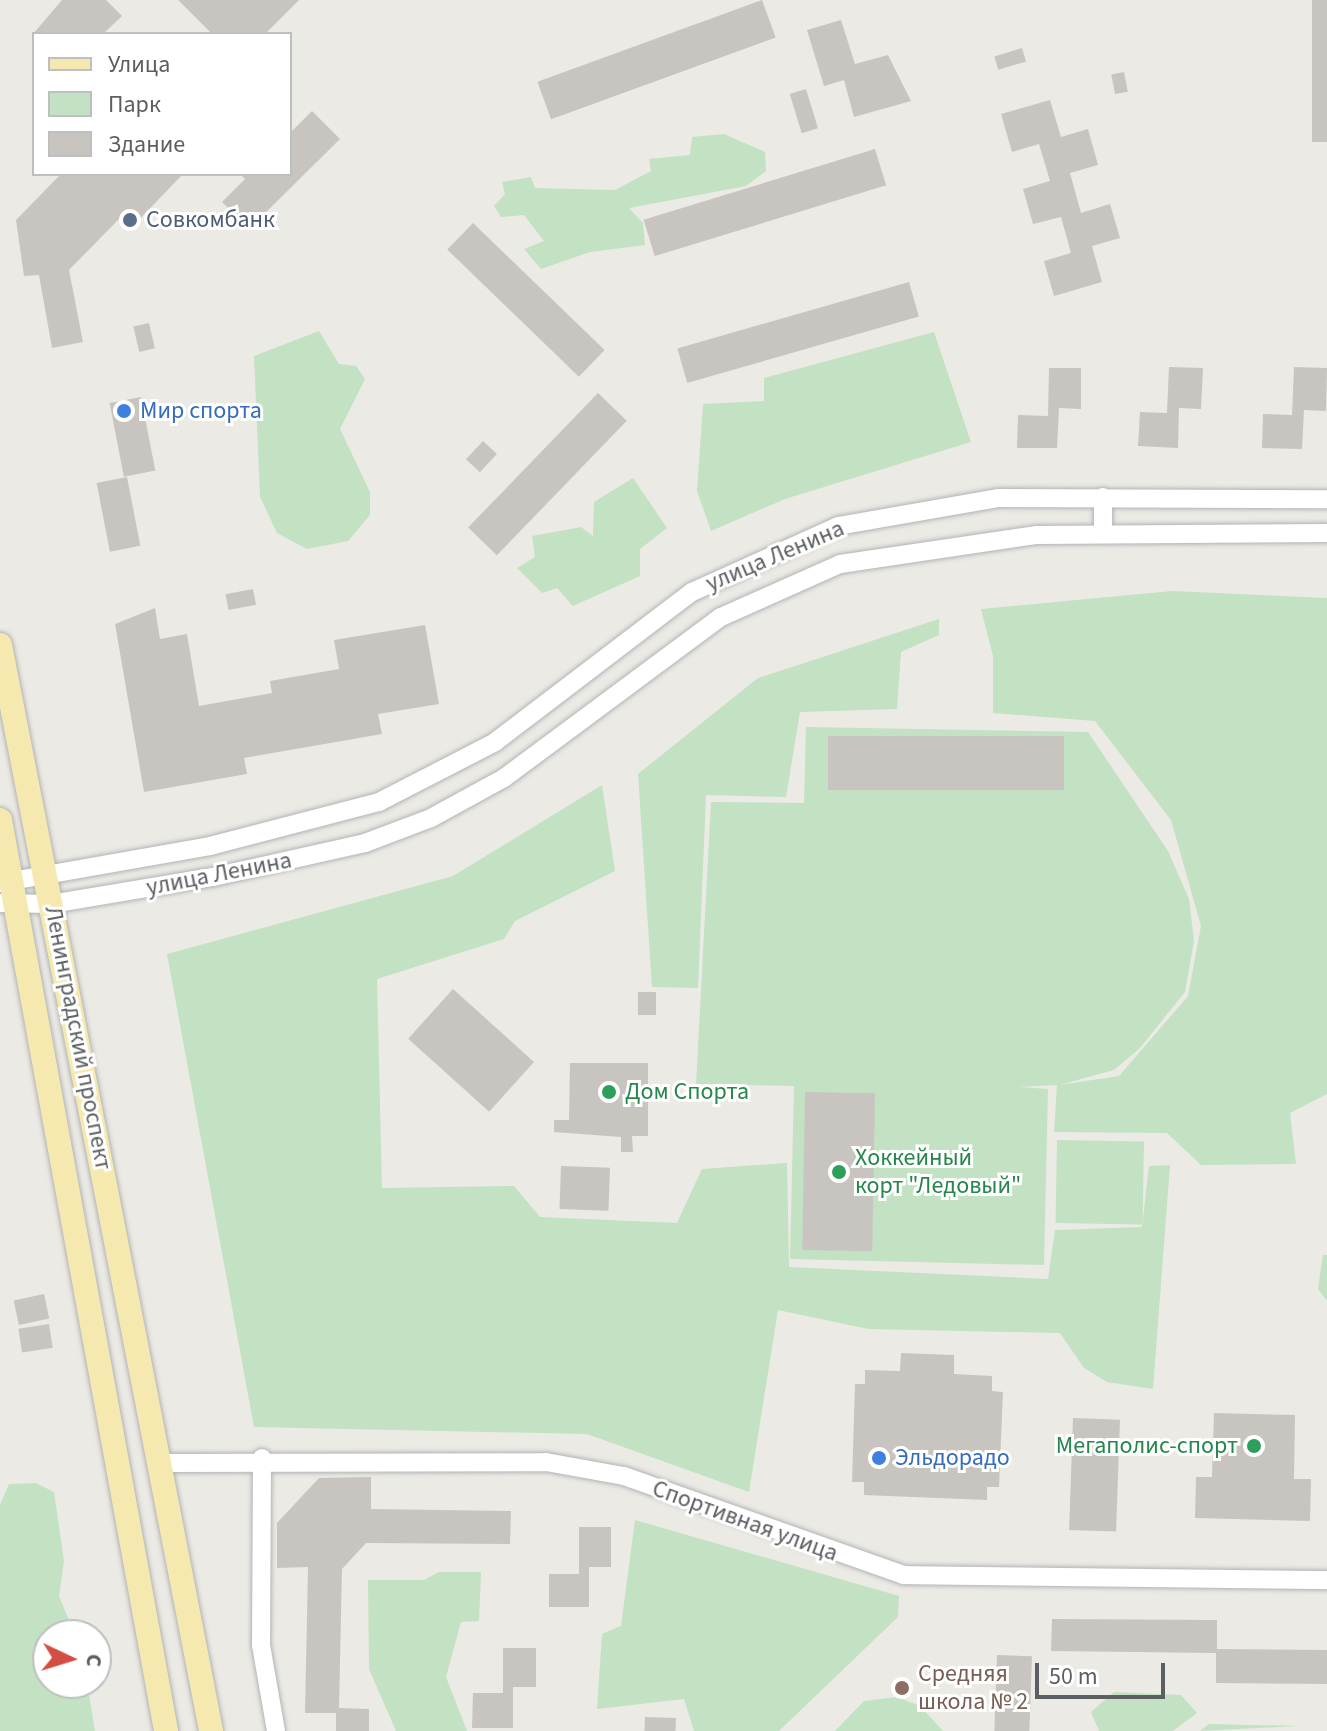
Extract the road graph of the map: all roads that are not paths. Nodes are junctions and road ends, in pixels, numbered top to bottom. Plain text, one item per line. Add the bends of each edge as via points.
1 (1103, 497) junction
2 (1327, 499) edge
3 (1327, 533) edge
4 (1103, 534) junction
5 (0, 645) edge
6 (495, 742) junction
7 (516, 769) junction
8 (0, 820) edge
9 (46, 874) junction
10 (6, 882) edge
11 (8, 904) edge
12 (51, 904) junction
13 (157, 1431) junction
14 (116, 1440) junction
15 (262, 1458) junction
16 (163, 1463) junction
17 (1327, 1580) edge
18 (166, 1731) edge
19 (211, 1731) edge
20 (276, 1731) edge

1 - 2 street, улица Ленина
1 - 4 street
1 - 6 street, улица Ленина via 919,506 788,545 662,612
3 - 4 street, улица Ленина
4 - 7 street, улица Ленина via 916,547 803,578 680,643
5 - 9 main road, Ленинградский проспект
6 - 7 street
6 - 9 street, улица Ленина via 379,802 322,821
7 - 12 street, улица Ленина via 431,818 365,843
8 - 10 main road, Ленинградский проспект
9 - 10 street, улица Ленина
9 - 12 main road, Ленинградский проспект
10 - 11 main road, Ленинградский проспект
11 - 12 street, улица Ленина
11 - 14 main road, Ленинградский проспект
12 - 13 main road, Ленинградский проспект
13 - 14 main road
13 - 16 main road, Ленинградский проспект
14 - 18 main road, Ленинградский проспект
15 - 16 street, Спортивная улица
15 - 17 street, Спортивная улица via 582,1466 903,1575
15 - 20 street via 261,1645
16 - 19 main road, Ленинградский проспект

